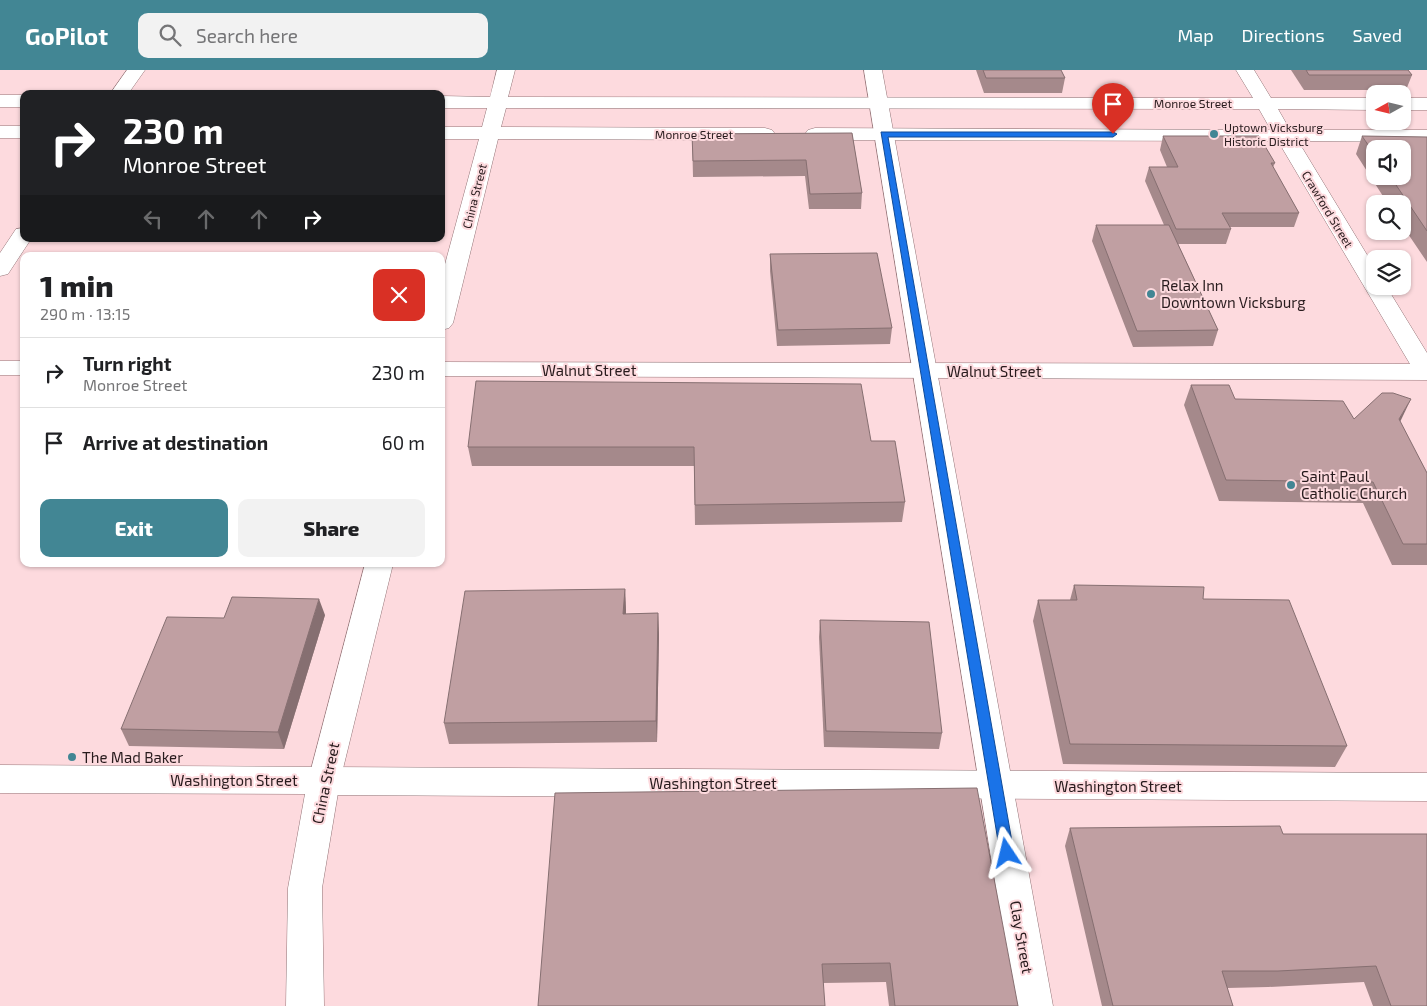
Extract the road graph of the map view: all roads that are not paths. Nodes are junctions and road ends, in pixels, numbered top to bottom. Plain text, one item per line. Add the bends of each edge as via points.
1 (136, 70) edge
2 (506, 70) edge
3 (873, 70) edge
4 (1245, 70) edge
5 (123, 90) edge
6 (0, 101) edge
7 (20, 101) edge
8 (445, 102) edge
9 (497, 102) junction
10 (878, 103) junction
11 (1265, 104) junction
12 (1366, 104) edge
13 (1411, 104) edge
14 (1427, 104) edge
15 (0, 132) edge
16 (20, 132) edge
17 (445, 133) edge
18 (490, 133) junction
19 (884, 134) junction
20 (1284, 135) junction
21 (1427, 136) edge
22 (20, 240) edge
23 (0, 269) edge
24 (445, 307) edge
25 (0, 368) edge
26 (20, 368) edge
27 (445, 369) edge
28 (924, 371) junction
29 (1427, 372) edge
30 (378, 567) edge
31 (0, 779) edge
32 (324, 781) junction
33 (995, 785) junction
34 (1427, 786) edge
35 (305, 1006) edge
36 (1034, 1006) edge

1 - 5 street
2 - 9 street, China Street
3 - 10 street, Clay Street
4 - 11 street, Crawford Street
6 - 7 street
8 - 9 street, Monroe Street
9 - 10 street, Monroe Street
9 - 18 street, China Street
10 - 11 street, Monroe Street
10 - 19 street, Clay Street
11 - 12 street, Monroe Street
11 - 20 street, Crawford Street
13 - 14 street
15 - 16 street
17 - 18 street, Monroe Street
18 - 19 street, Monroe Street
18 - 24 street, China Street
19 - 20 street, Monroe Street
19 - 28 street, Clay Street
20 - 21 street, Monroe Street
20 - 29 street, Crawford Street
22 - 23 street
25 - 26 street
27 - 28 street, Walnut Street
28 - 29 street, Walnut Street
28 - 33 street, Clay Street
30 - 32 street, China Street
31 - 32 street, Washington Street
32 - 33 street, Washington Street
32 - 35 street, China Street via 305,888
33 - 34 street, Washington Street
33 - 36 street, Clay Street

